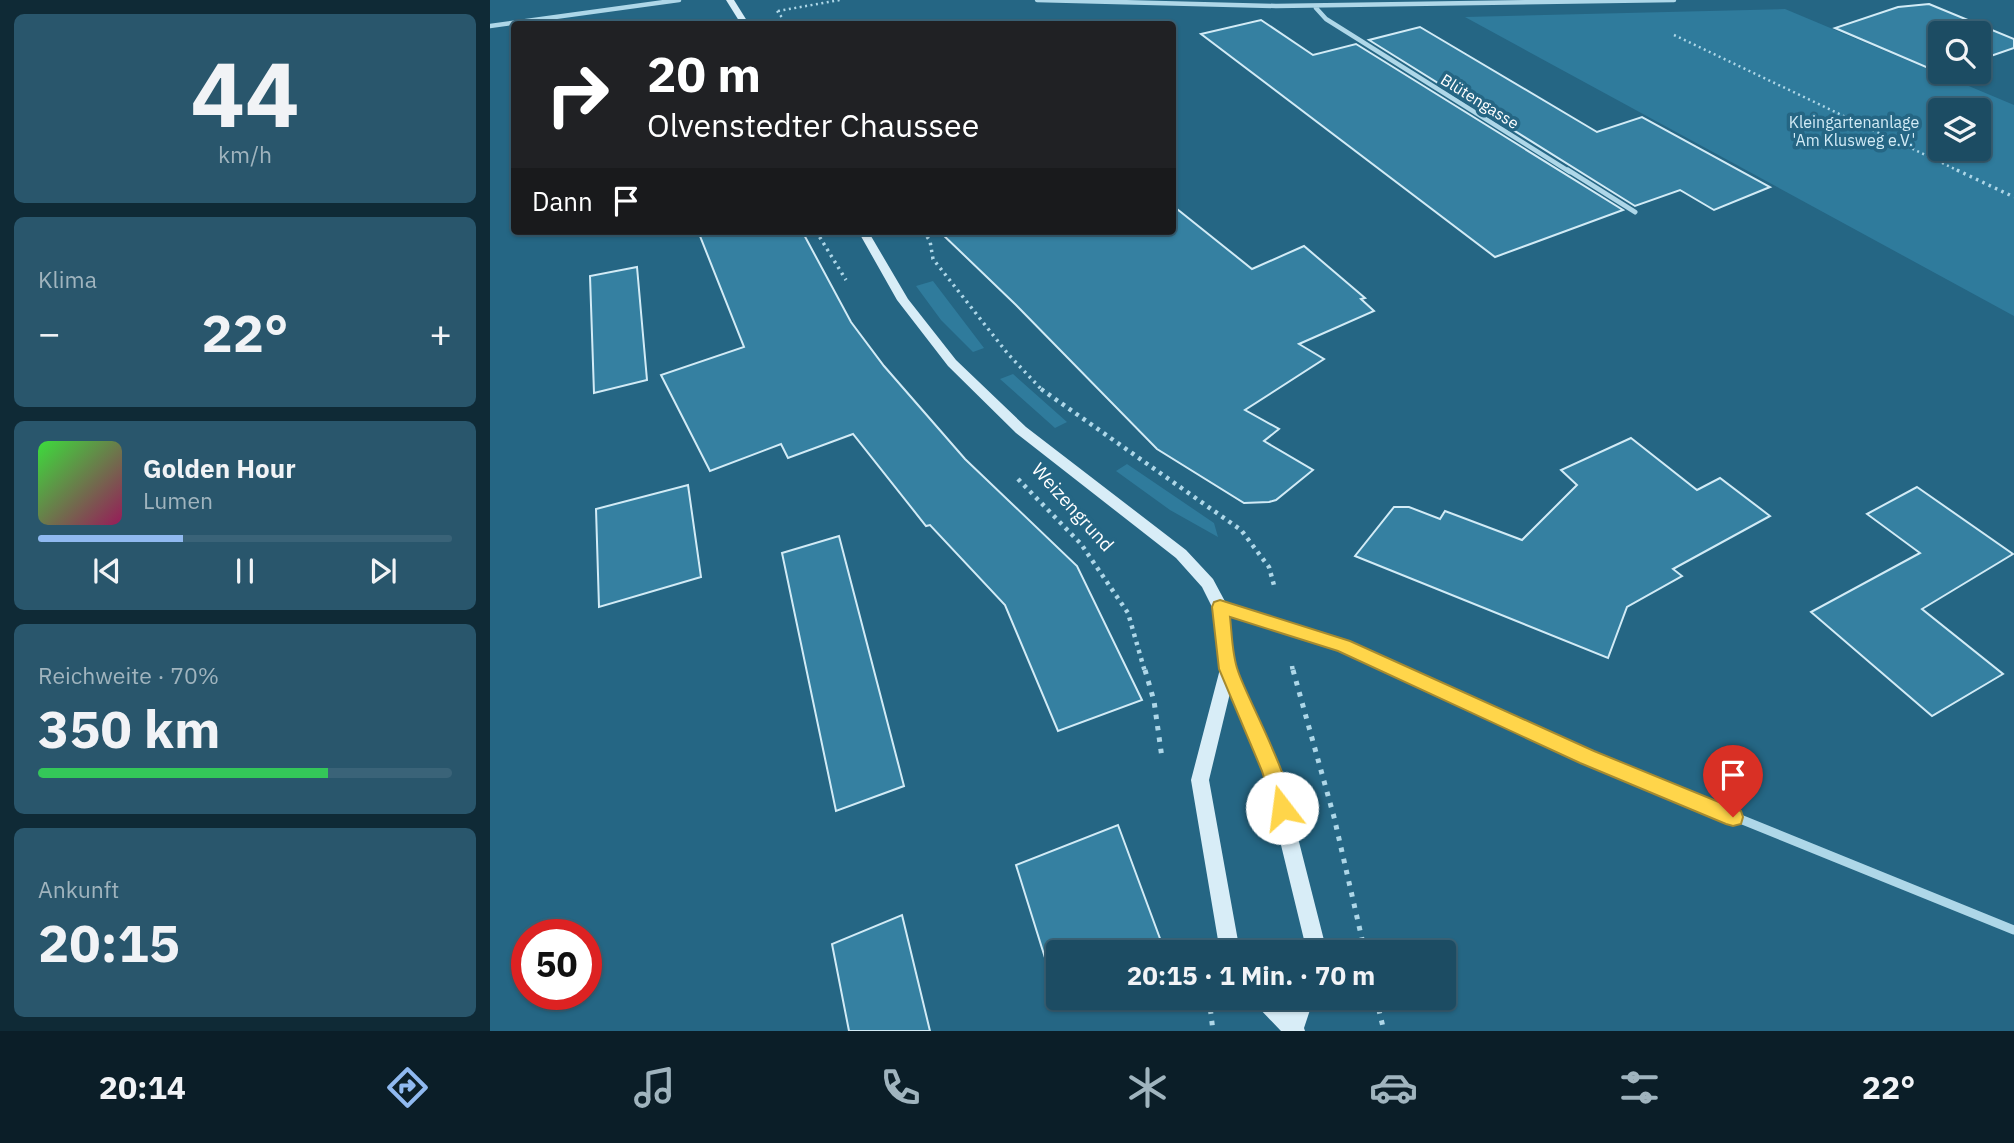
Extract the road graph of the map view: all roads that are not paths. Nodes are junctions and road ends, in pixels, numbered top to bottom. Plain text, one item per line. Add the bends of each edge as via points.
1 (679, 0) edge
2 (730, 0) edge
3 (1037, 0) edge
4 (1674, 0) edge
5 (1316, 8) junction
6 (526, 21) edge
7 (743, 21) edge
8 (511, 23) edge
9 (490, 26) edge
10 (1635, 212) dead end
11 (865, 235) edge
12 (1220, 607) junction
13 (1228, 669) junction
14 (2014, 930) edge
15 (1228, 940) edge
16 (1314, 940) edge
17 (1274, 1010) edge
18 (1300, 1010) edge
19 (1292, 1030) edge

1 - 6 street
2 - 7 main road
3 - 5 street via 1159,7
4 - 5 street
5 - 10 street, Blütengasse via 1326,19
8 - 9 street
11 - 12 main road, Weizengrund via 903,300 952,363 1021,430 1181,554 1208,583
12 - 13 main road, Weizengrund
12 - 14 street via 1344,646 1587,757
13 - 15 main road, Weizengrund via 1200,780
13 - 16 main road, Weizengrund via 1272,771
17 - 19 main road
18 - 19 main road

